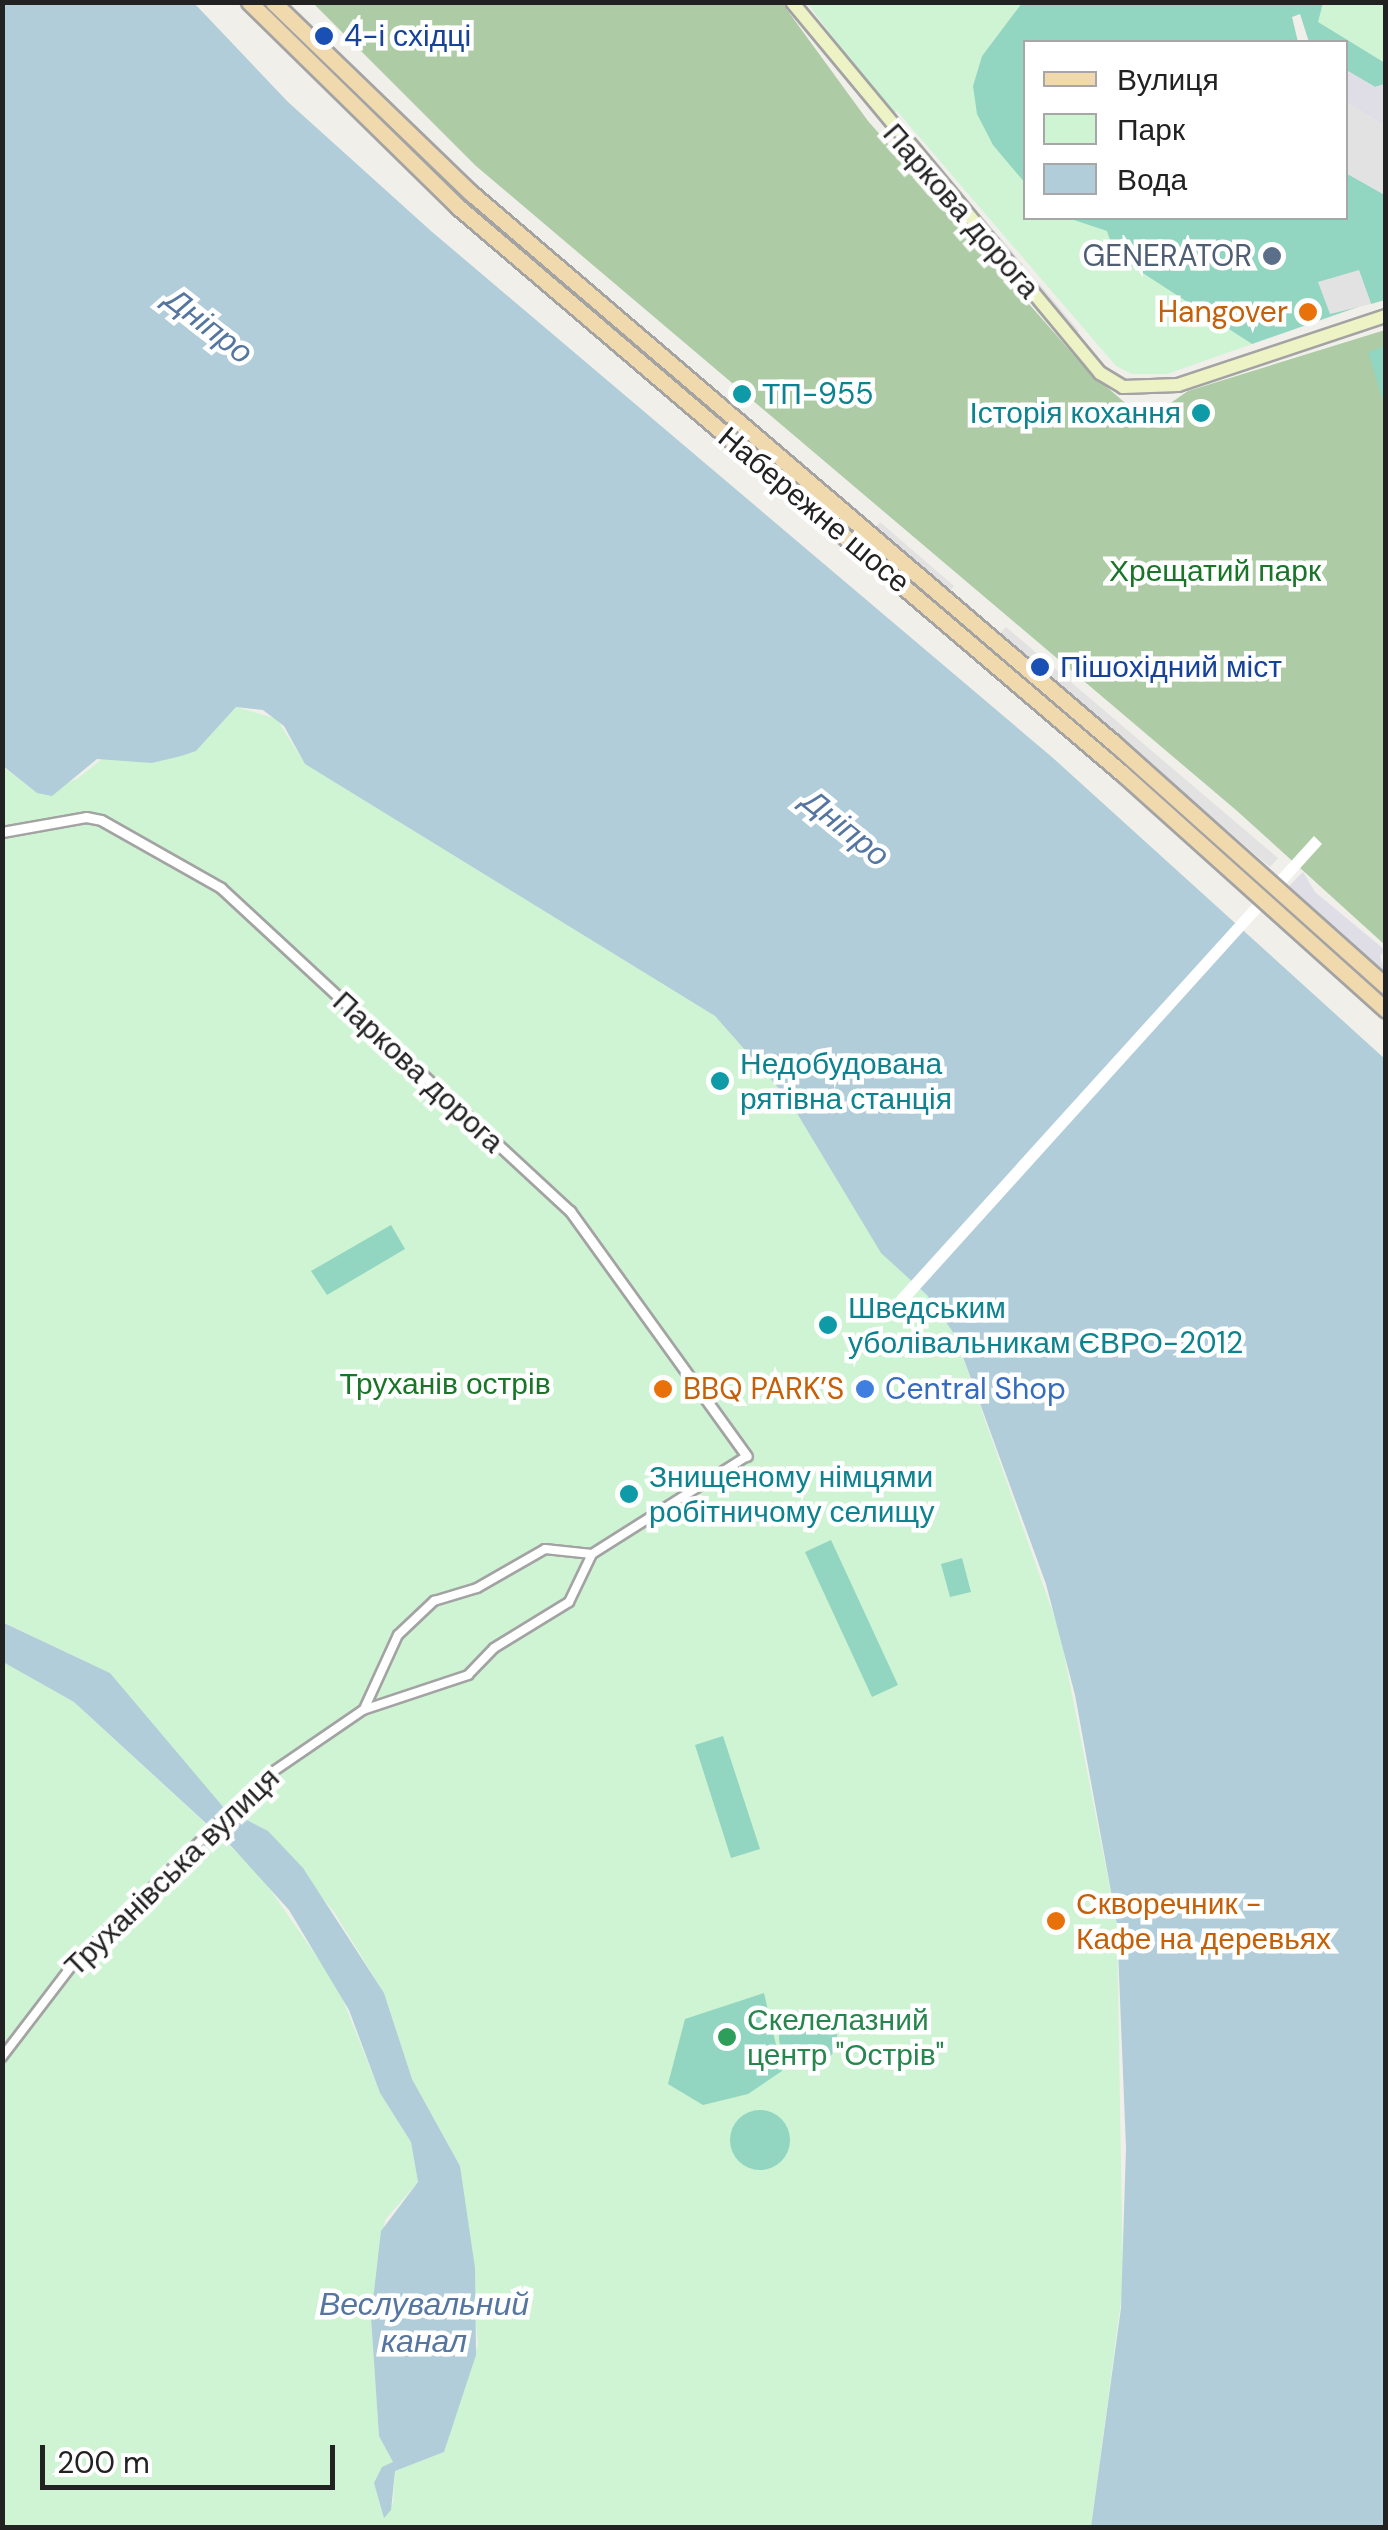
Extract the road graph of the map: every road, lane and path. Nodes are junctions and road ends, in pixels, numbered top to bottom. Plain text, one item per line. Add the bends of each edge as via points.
1 (249, 2) edge
2 (273, 2) edge
3 (792, 2) edge
4 (1386, 316) edge
5 (2, 832) edge
6 (1386, 986) edge
7 (1386, 1010) edge
8 (747, 1456) joint
9 (592, 1554) junction
10 (363, 1710) junction
11 (2, 2057) edge

1 - 7 main road, Набережне шосе via 457,206 1124,774
2 - 6 main road, Набережне шосе via 471,194 1127,754
3 - 4 main road, Паркова дорога via 1100,373 1123,387 1150,391
5 - 8 street, Паркова дорога via 101,820 221,888 570,1212
8 - 9 street
9 - 10 street, Труханівська вулиця via 569,1602 494,1648 468,1675
9 - 10 street via 544,1549 477,1588 434,1600 398,1635
10 - 11 street, Труханівська вулиця via 313,1740 230,1812 73,1964

